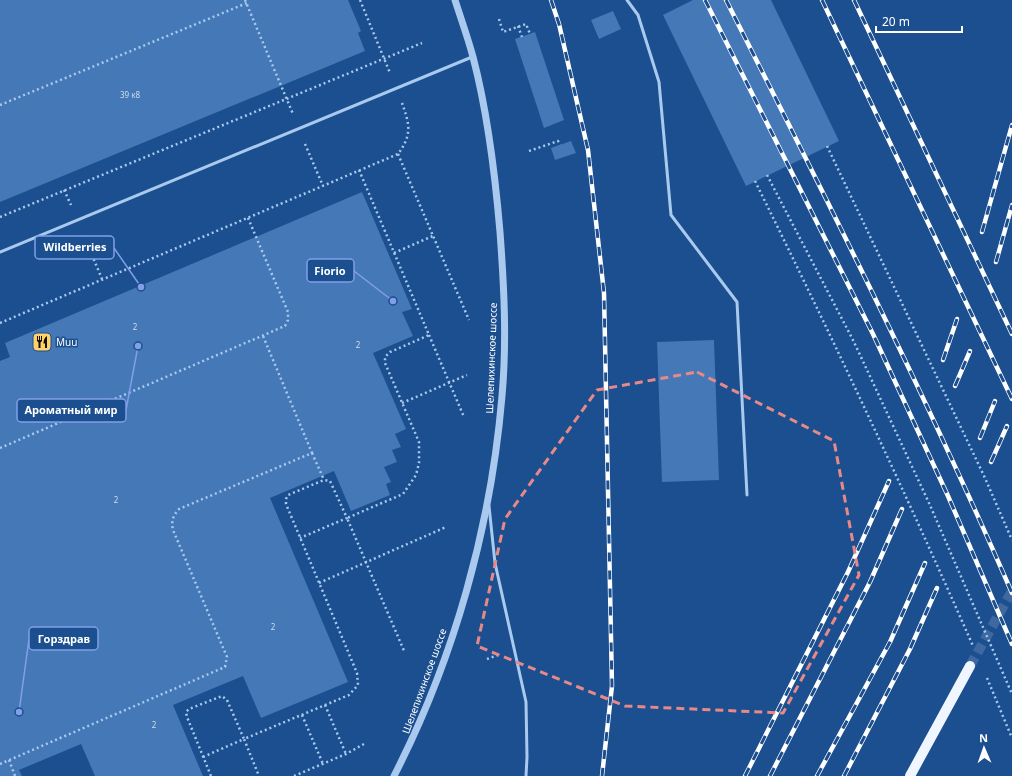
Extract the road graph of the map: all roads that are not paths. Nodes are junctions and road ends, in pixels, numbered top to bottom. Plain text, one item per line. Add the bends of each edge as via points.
1 (455, 0) edge
2 (627, 0) edge
3 (473, 57) junction
4 (0, 252) edge
5 (488, 494) junction
6 (747, 495) dead end
7 (970, 666) tunnel mouth
8 (394, 776) edge
9 (526, 776) edge
10 (910, 776) edge

1 - 3 street, Шелепихинское шоссе
2 - 6 lane via 638,15 659,82 671,215 737,302
3 - 4 lane
3 - 5 street, Шелепихинское шоссе via 496,176 504,283 502,396
5 - 8 street, Шелепихинское шоссе via 473,562 443,664 414,738
5 - 9 lane via 495,562 526,702
7 - 10 main road

